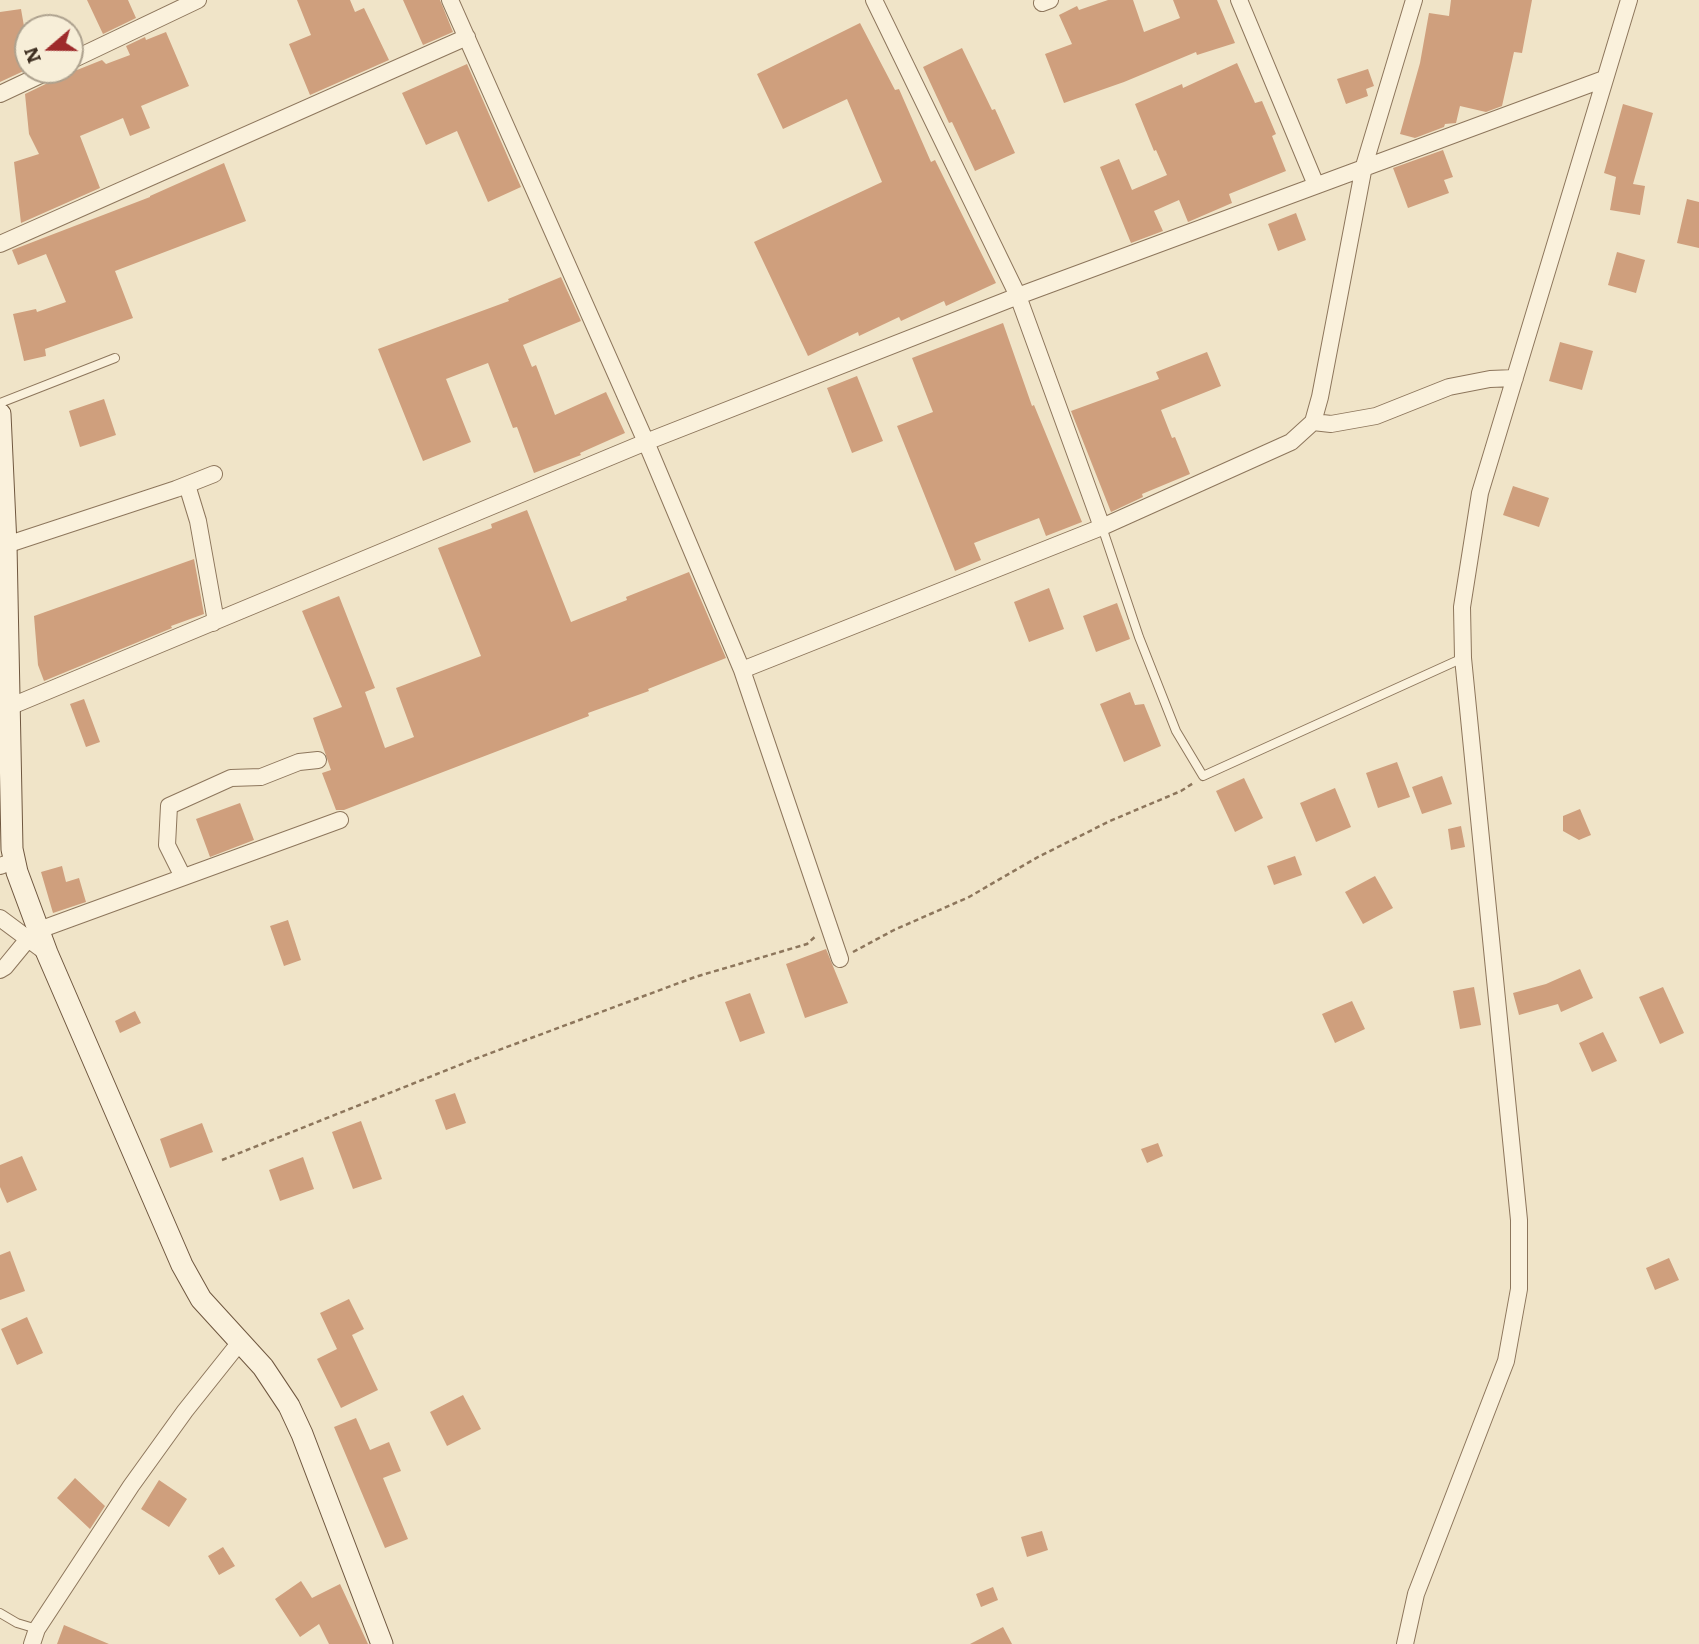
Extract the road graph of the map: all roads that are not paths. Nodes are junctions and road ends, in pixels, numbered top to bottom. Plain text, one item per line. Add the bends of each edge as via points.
1 (198, 0) edge
2 (450, 0) edge
3 (874, 0) edge
4 (1239, 0) edge
5 (1414, 0) edge
6 (1629, 0) edge
7 (467, 37) junction
8 (84, 54) edge
9 (1604, 79) junction
10 (21, 84) edge
11 (0, 94) edge
12 (1364, 166) junction
13 (1316, 185) junction
14 (0, 244) edge
15 (1018, 296) junction
16 (114, 358) dead end
17 (1515, 378) junction
18 (0, 403) edge
19 (0, 414) edge
20 (1313, 422) junction
21 (646, 442) junction
22 (214, 474) dead end
23 (187, 485) junction
24 (2, 517) edge
25 (1102, 527) junction
26 (6, 545) junction
27 (213, 623) junction
28 (1462, 658) junction
29 (742, 670) junction
30 (9, 707) junction
31 (318, 760) dead end
32 (340, 820) dead end
33 (7, 864) edge
34 (183, 877) junction
35 (0, 918) edge
36 (33, 935) junction
37 (839, 959) road end
38 (0, 970) edge
39 (240, 1342) junction
40 (0, 1613) edge
41 (34, 1637) edge
42 (382, 1644) edge
43 (1405, 1644) edge

1 - 8 street
2 - 7 street
3 - 15 street
4 - 13 street
5 - 12 street
6 - 9 street
7 - 14 street
7 - 21 street
9 - 12 street
9 - 17 street
10 - 11 street
12 - 13 street
12 - 20 street
13 - 15 street
15 - 21 street
15 - 25 street
16 - 18 lane
17 - 20 street via 1449,387 1376,416 1331,424
17 - 28 street via 1480,493 1462,607
19 - 24 street
20 - 25 street via 1291,442
21 - 27 street
21 - 29 street
22 - 23 street
23 - 26 street
23 - 27 street via 198,521
24 - 26 street
25 - 28 lane via 1176,731 1203,776
25 - 29 street
26 - 30 street
27 - 30 street
28 - 43 street via 1519,1220 1518,1289 1506,1361 1416,1594
29 - 37 street
30 - 33 street
31 - 34 street via 299,762 261,777 231,778 169,806 167,845
32 - 34 street
33 - 36 street
34 - 36 street
35 - 36 street
36 - 38 street
36 - 39 street via 47,953 181,1265 201,1298
39 - 41 street via 131,1486
39 - 42 street via 289,1406
40 - 41 lane

